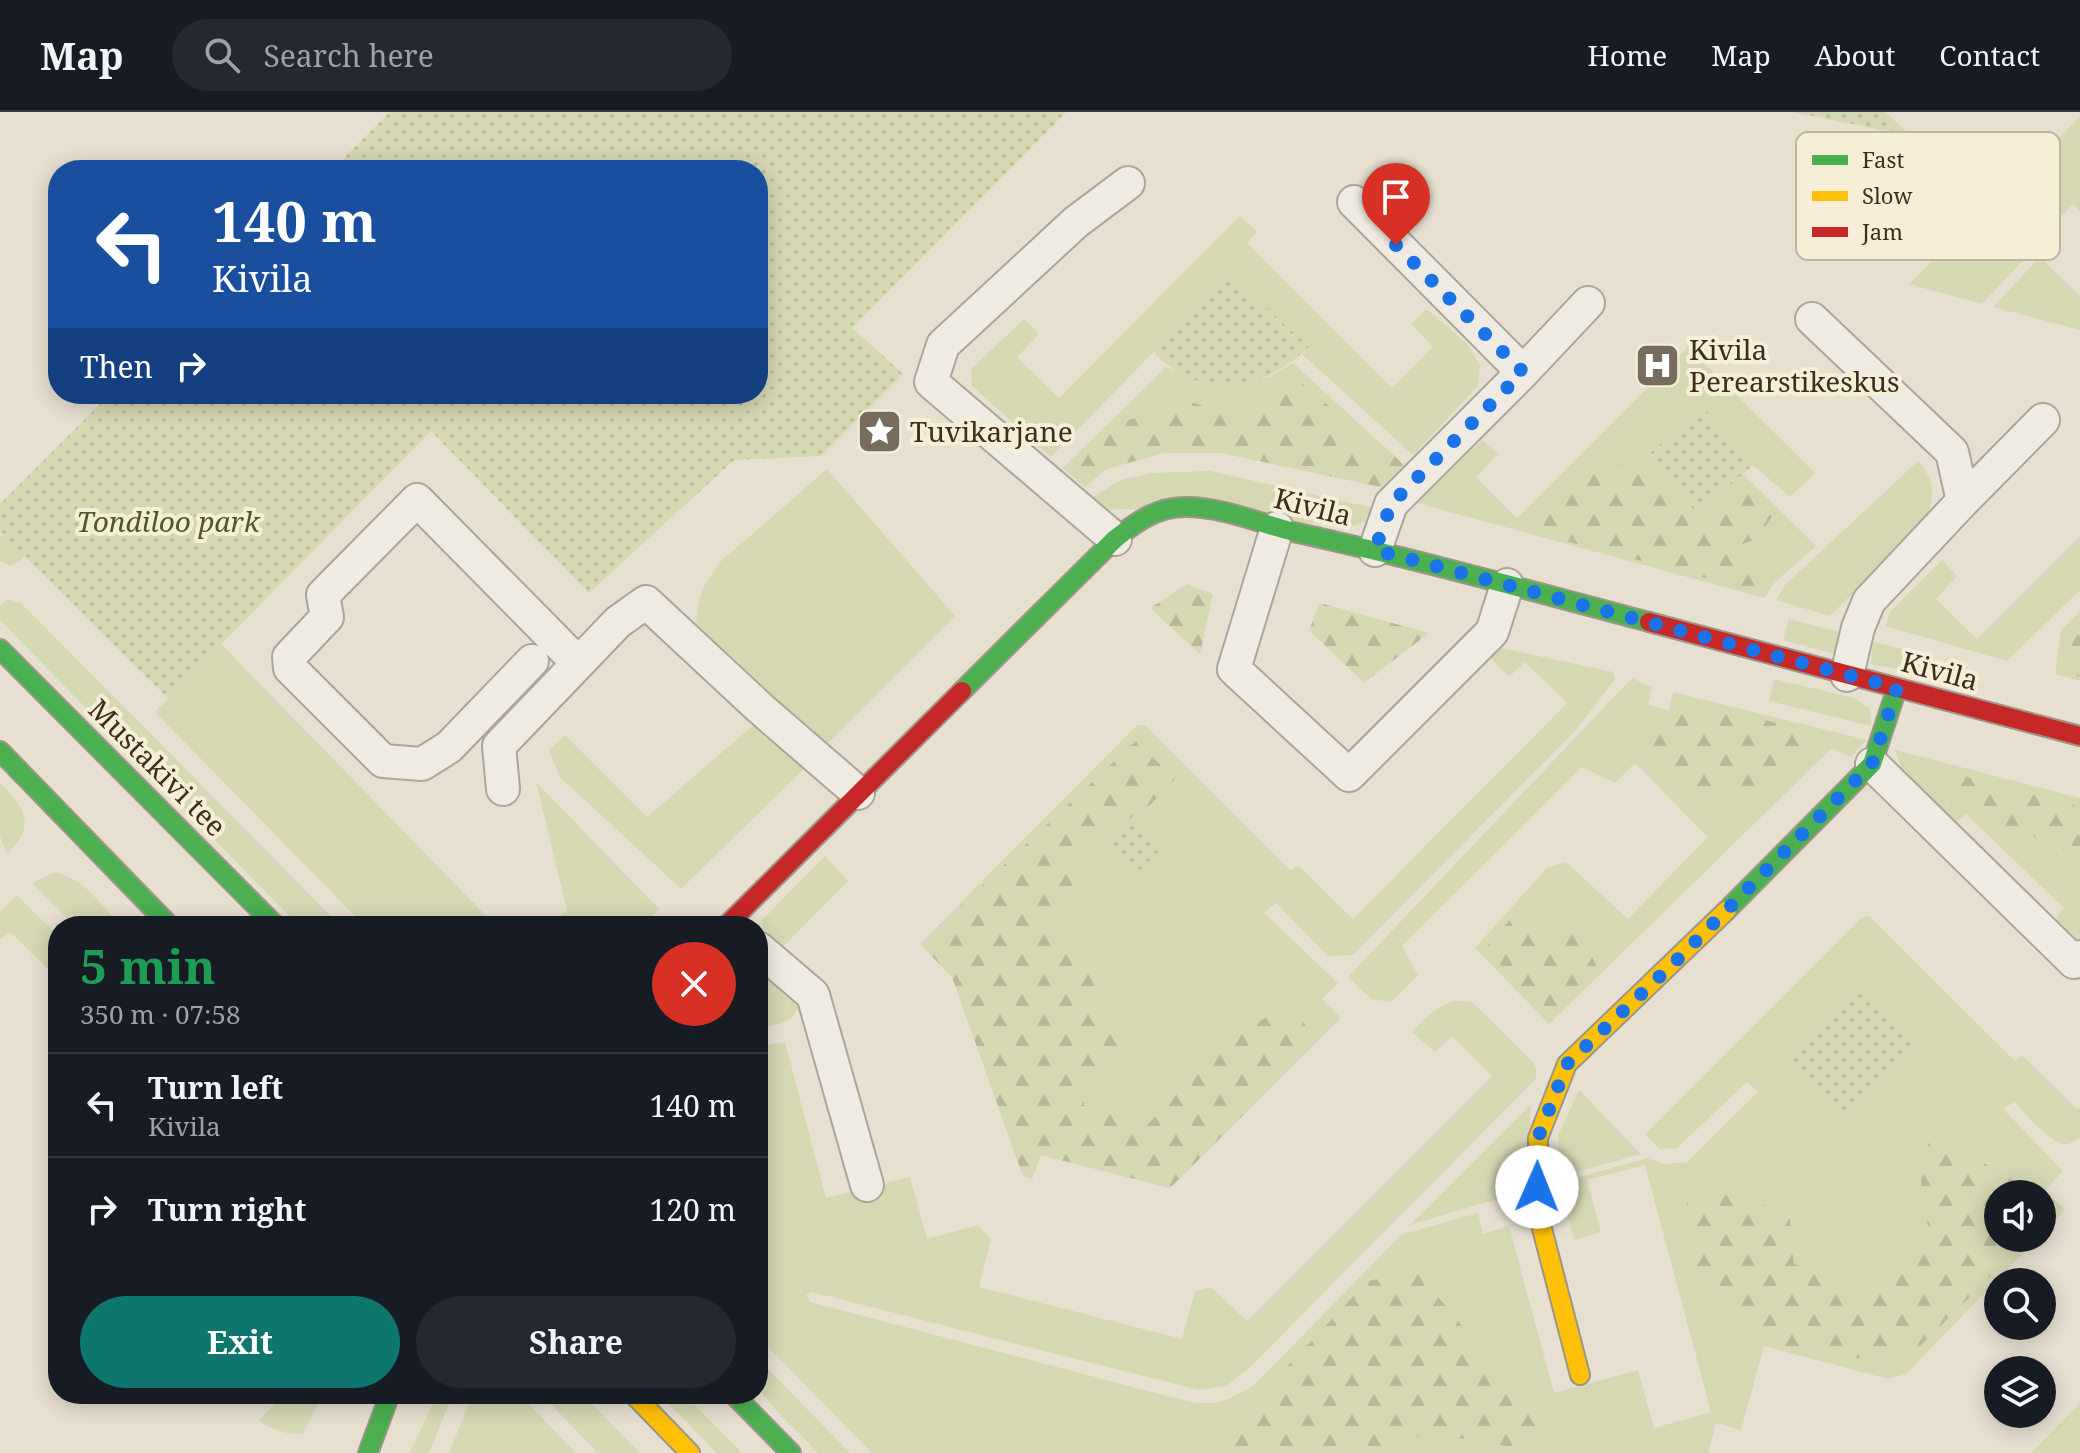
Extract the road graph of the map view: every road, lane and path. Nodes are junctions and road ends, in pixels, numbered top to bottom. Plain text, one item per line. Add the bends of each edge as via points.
1 (1128, 183) dead end
2 (1354, 202) dead end
3 (1588, 303) dead end
4 (1812, 319) dead end
5 (1523, 372) junction
6 (2043, 420) dead end
7 (1963, 501) junction
8 (1277, 528) junction
9 (1115, 539) junction
10 (1375, 550) junction
11 (1507, 585) junction
12 (0, 649) edge
13 (532, 661) dead end
14 (578, 663) junction
15 (1847, 675) junction
16 (1897, 688) junction
17 (2080, 736) edge
18 (0, 751) edge
19 (1872, 764) junction
20 (503, 789) dead end
21 (858, 793) junction
22 (160, 916) edge
23 (266, 916) edge
24 (738, 916) edge
25 (768, 957) edge
26 (2080, 957) edge
27 (867, 1185) dead end
28 (1580, 1375) dead end
29 (387, 1404) edge
30 (643, 1404) edge
31 (743, 1404) edge
32 (368, 1453) edge
33 (690, 1453) edge
34 (791, 1453) edge

1 - 9 street via 1076,222 943,345 931,382
2 - 5 street
3 - 5 street
4 - 7 street via 1952,452
5 - 10 street via 1391,504
6 - 7 street
7 - 15 street via 1869,601
8 - 9 street, Kivila via 1222,510 1182,507 1141,517
8 - 10 street, Kivila
8 - 11 street via 1234,669 1349,775 1492,632
9 - 21 street, Kivila
10 - 11 street, Kivila
11 - 15 street, Kivila
12 - 23 street, Mustakivi tee
13 - 14 street via 449,747 422,764 383,761 290,668 289,657 327,617 323,595 417,500
14 - 20 street via 499,746
14 - 21 street via 646,602
15 - 16 street, Kivila
16 - 17 street, Kivila
16 - 19 street
18 - 22 street
19 - 26 street via 2074,962
19 - 28 street via 1567,1064 1538,1138 1538,1213
21 - 24 street, Kivila
25 - 27 street via 813,995
29 - 32 street
30 - 33 street
31 - 34 street

